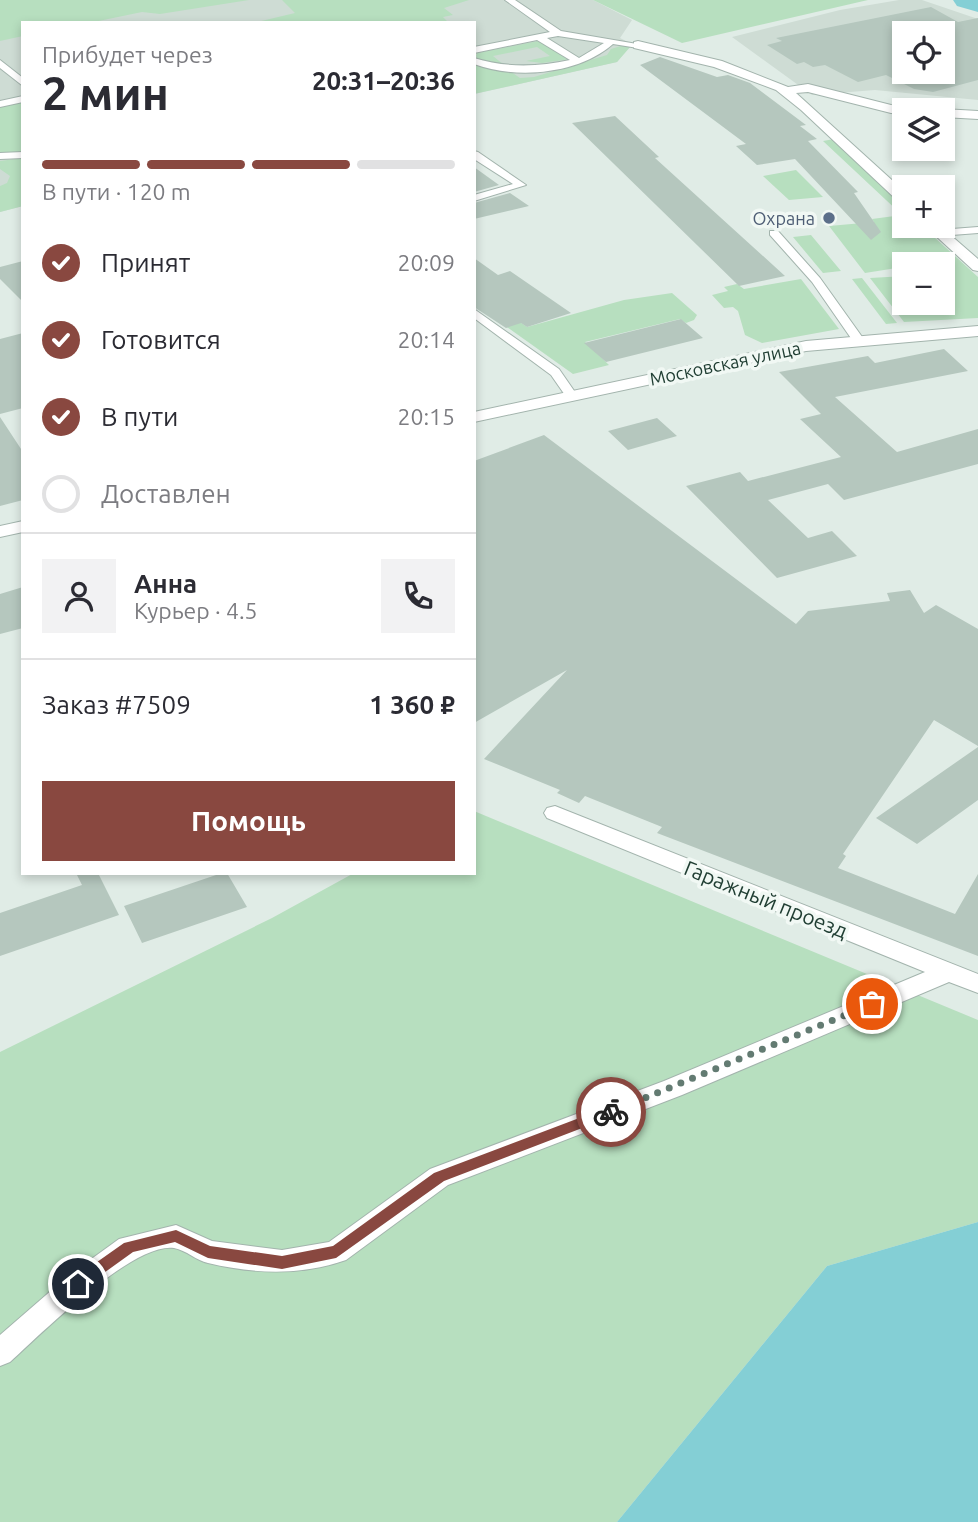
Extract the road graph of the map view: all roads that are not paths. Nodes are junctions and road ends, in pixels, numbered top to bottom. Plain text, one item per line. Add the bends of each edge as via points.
1 (509, 0) edge
2 (558, 33) junction
3 (539, 37) junction
4 (611, 41) junction
5 (638, 45) joint
6 (476, 50) edge
7 (578, 61) junction
8 (476, 62) edge
9 (0, 63) edge
10 (21, 81) edge
11 (785, 91) junction
12 (21, 99) edge
13 (0, 104) edge
14 (892, 109) edge
15 (955, 114) edge
16 (978, 115) edge
17 (21, 155) edge
18 (476, 155) edge
19 (0, 156) edge
20 (892, 188) edge
21 (476, 197) edge
22 (955, 229) edge
23 (978, 230) edge
24 (775, 233) dead end
25 (947, 238) edge
26 (977, 264) edge
27 (476, 313) edge
28 (978, 331) edge
29 (859, 341) junction
30 (571, 395) junction
31 (476, 417) edge
32 (21, 527) edge
33 (0, 532) edge
34 (555, 813) dead end
35 (947, 973) junction
36 (978, 984) edge
37 (0, 1353) edge

1 - 2 lane
2 - 3 lane
2 - 4 lane
3 - 6 lane
3 - 7 lane
4 - 5 lane
4 - 7 lane via 595,55
5 - 11 street via 718,64
7 - 8 lane via 513,68
9 - 10 lane
11 - 14 street via 808,88
11 - 20 street
12 - 13 lane
15 - 16 street
17 - 19 lane
18 - 21 lane via 521,185
22 - 23 lane
24 - 29 lane via 816,280
25 - 26 street
27 - 30 lane via 555,372
28 - 29 street, Московская улица
29 - 30 street, Московская улица via 806,346
30 - 31 street, Московская улица
32 - 33 street
34 - 35 street, Гаражный проезд
35 - 36 street, Гаражный проезд
35 - 37 street via 673,1088 439,1177 336,1252 282,1262 208,1252 176,1236 129,1247 78,1284

